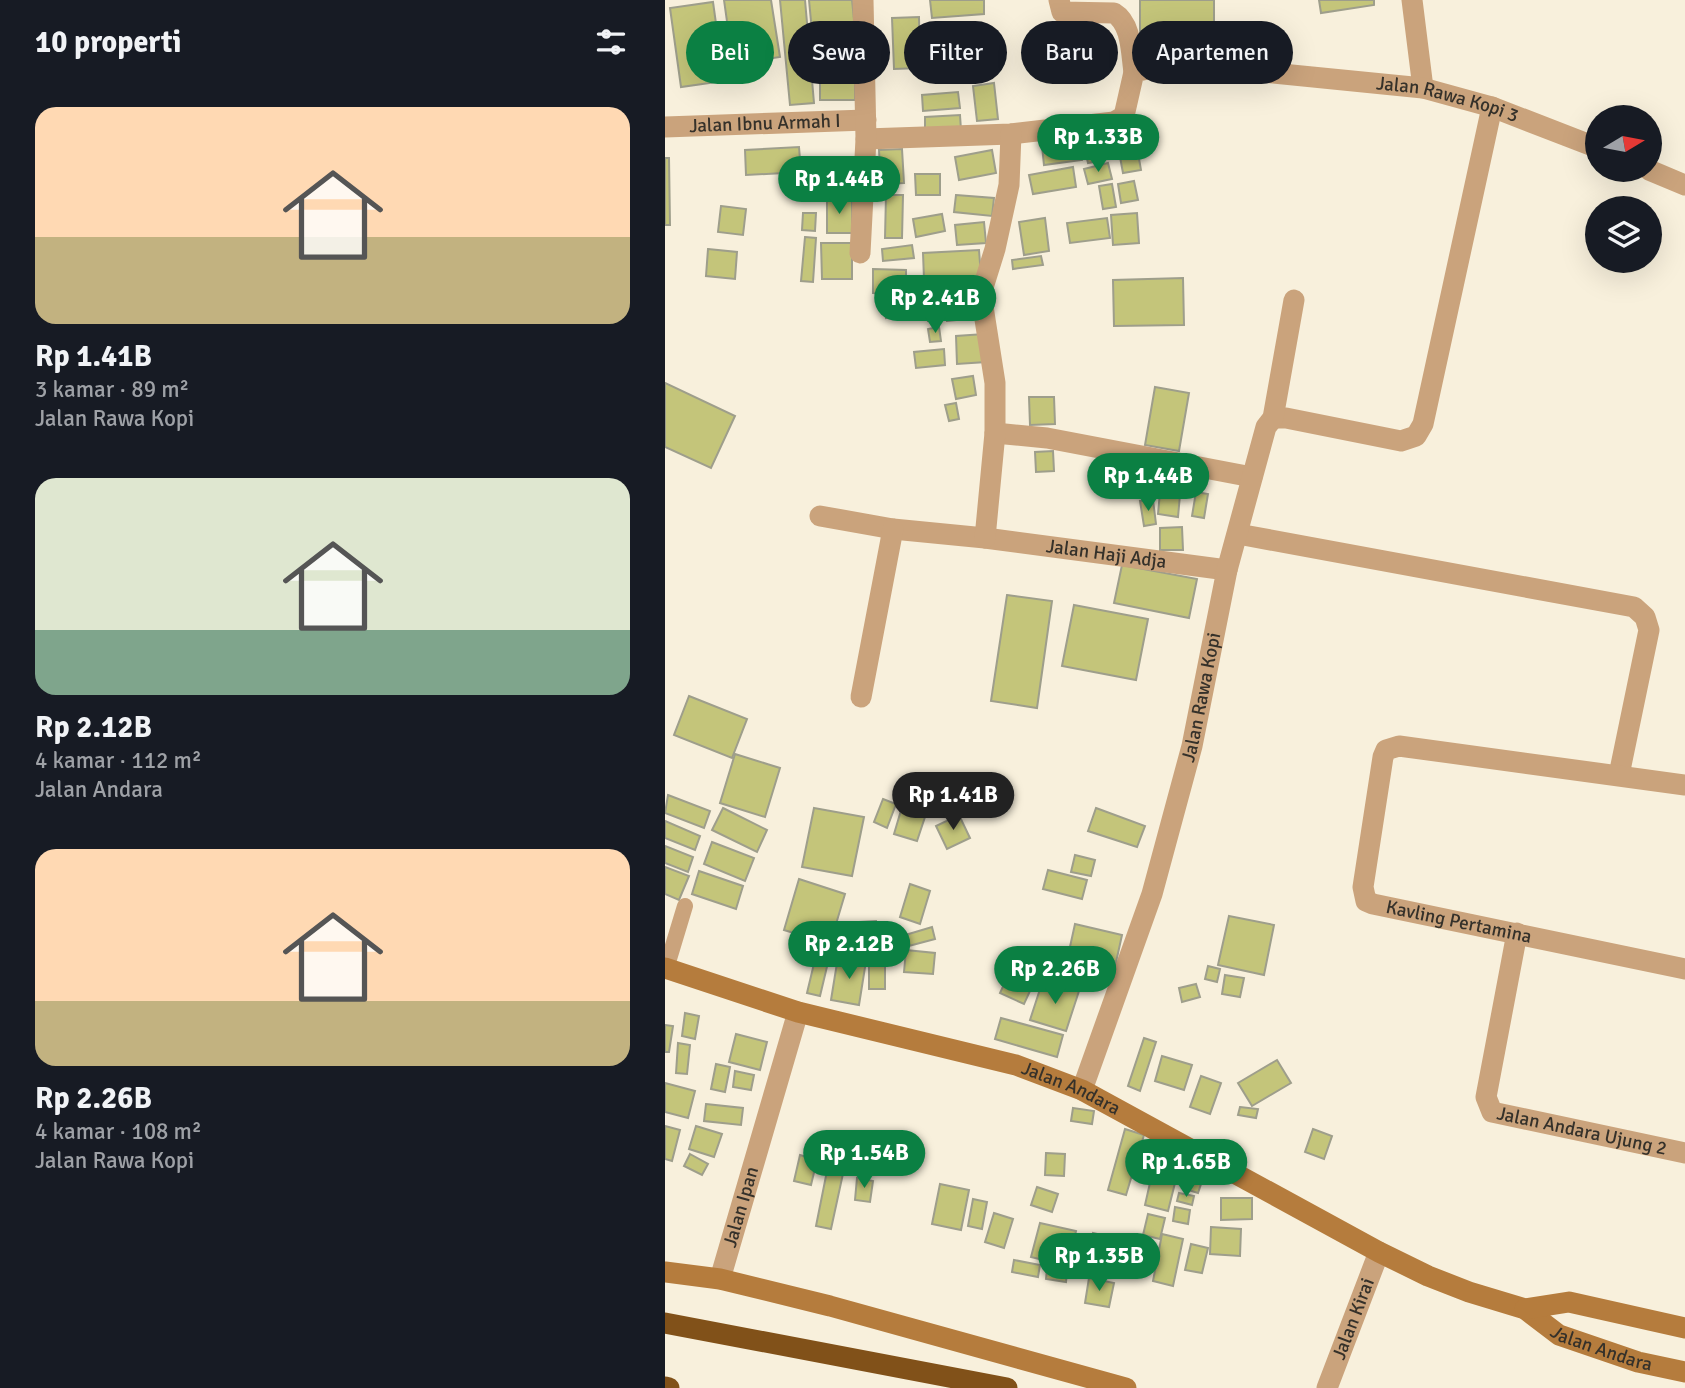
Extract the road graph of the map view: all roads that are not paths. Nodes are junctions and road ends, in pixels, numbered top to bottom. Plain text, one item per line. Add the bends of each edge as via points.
1 (863, 0) edge
2 (1059, 0) edge
3 (1412, 0) edge
4 (1132, 62) edge
5 (1293, 75) edge
6 (1132, 81) edge
7 (1423, 88) junction
8 (1492, 107) junction
9 (665, 127) edge
10 (866, 130) junction
11 (1011, 134) junction
12 (1585, 143) edge
13 (1663, 176) edge
14 (1685, 185) edge
15 (860, 253) dead end
16 (1294, 300) dead end
17 (1273, 418) junction
18 (995, 433) junction
19 (1252, 477) junction
20 (820, 516) dead end
21 (893, 529) junction
22 (1247, 536) junction
23 (985, 538) junction
24 (1227, 570) junction
25 (861, 698) dead end
26 (1619, 775) junction
27 (1685, 785) edge
28 (685, 906) dead end
29 (1517, 933) junction
30 (665, 968) edge
31 (1685, 969) edge
32 (798, 1012) junction
33 (1082, 1090) junction
34 (1685, 1153) edge
35 (1379, 1252) junction
36 (665, 1272) edge
37 (720, 1279) junction
38 (1525, 1309) junction
39 (665, 1323) edge
40 (1685, 1328) edge
41 (1685, 1372) edge
42 (1007, 1388) edge
43 (1126, 1388) edge
44 (1327, 1388) edge

1 - 10 street
2 - 4 street via 1062,12 1121,17
3 - 7 street
5 - 7 street, Jalan Rawa Kopi 3
6 - 11 street via 1124,116 1114,122
7 - 8 street, Jalan Rawa Kopi 3
8 - 12 street, Jalan Rawa Kopi 3
8 - 17 street via 1423,424 1416,436 1401,441
9 - 10 street, Jalan Ibnu Armah I
10 - 11 street
10 - 15 street
11 - 18 street via 1009,184 981,294 995,383
13 - 14 street
16 - 17 street, Jalan Rawa Kopi
17 - 19 street, Jalan Rawa Kopi via 1266,427
18 - 19 street via 1047,438
18 - 23 street
19 - 22 street, Jalan Rawa Kopi
20 - 21 street, Jalan Haji Adja
21 - 23 street, Jalan Haji Adja
21 - 25 street
22 - 24 street, Jalan Rawa Kopi
22 - 26 street via 1634,607 1645,617 1649,630
23 - 24 street, Jalan Haji Adja
24 - 33 street, Jalan Rawa Kopi via 1192,746 1152,894
26 - 27 street, Kavling Pertamina
26 - 29 street, Kavling Pertamina via 1399,746 1386,750 1363,887 1366,901
28 - 30 lane
29 - 31 street, Kavling Pertamina
29 - 34 street, Jalan Andara Ujung 2 via 1486,1097 1492,1112
30 - 32 street, Jalan Andara
32 - 33 street, Jalan Andara via 1016,1065
32 - 37 street, Jalan Ipan
33 - 35 street, Jalan Andara
35 - 38 street, Jalan Andara via 1428,1276
35 - 44 street, Jalan Kirai
36 - 37 street
37 - 43 street
38 - 40 street, Jalan Andara via 1569,1302
38 - 41 street, Jalan Andara via 1559,1335 1638,1362
39 - 42 highway

